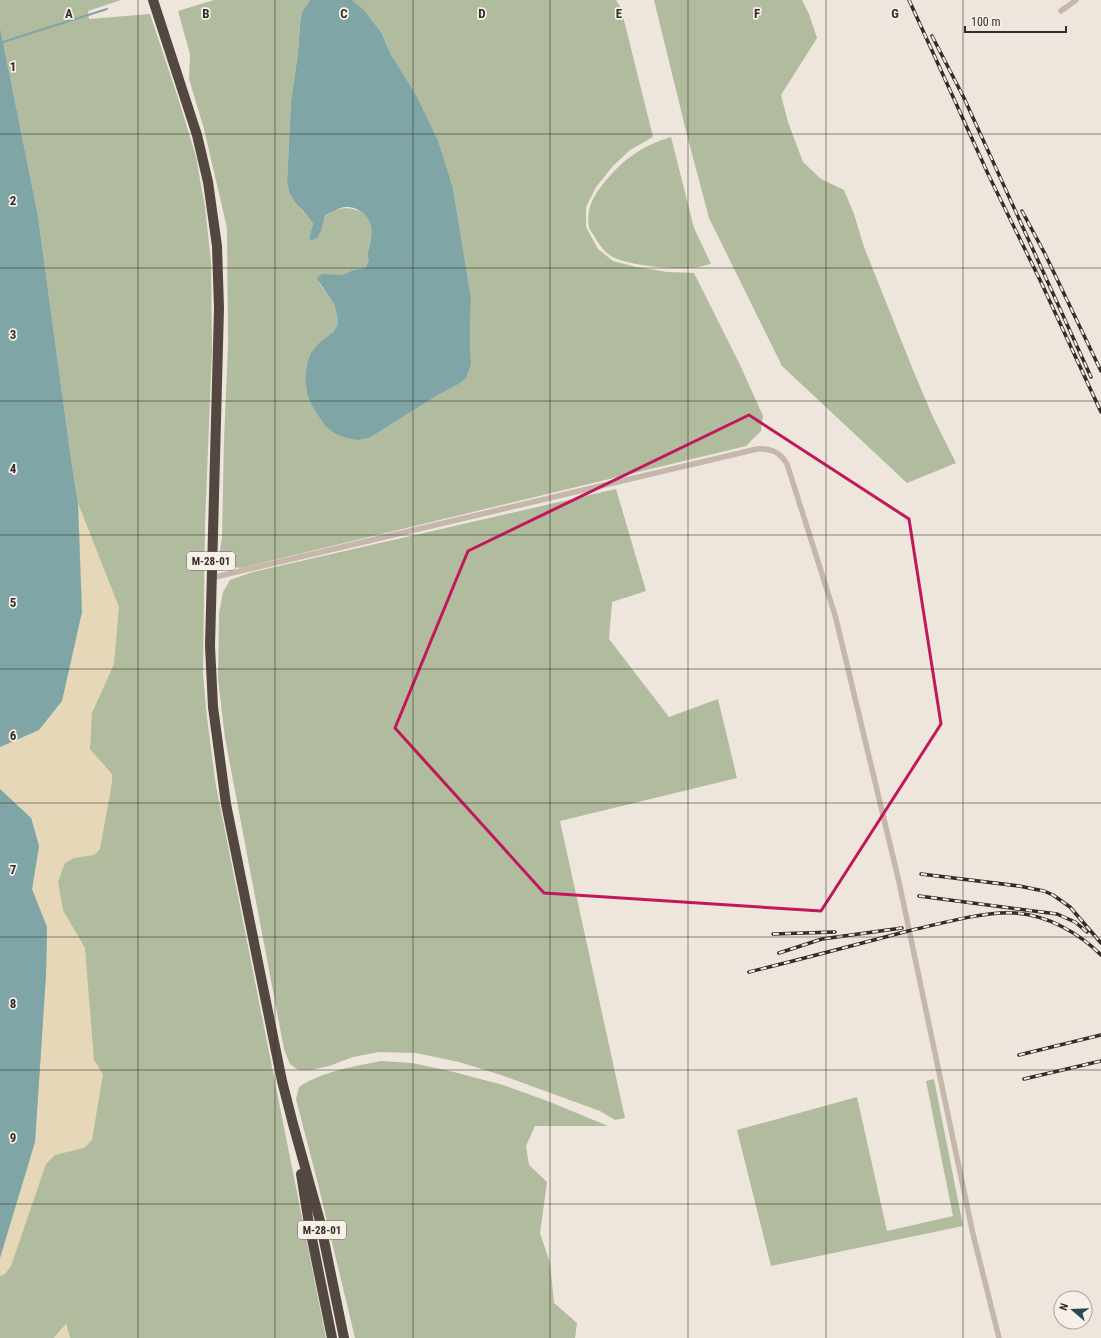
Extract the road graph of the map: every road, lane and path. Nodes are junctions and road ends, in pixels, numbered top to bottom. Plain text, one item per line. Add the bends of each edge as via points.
1 (153, 0) edge
2 (1076, 0) edge
3 (1061, 11) dead end
4 (211, 578) junction
5 (293, 1124) junction
6 (332, 1338) edge
7 (344, 1338) edge
8 (999, 1338) edge

1 - 4 highway, М-28-01 via 197,135 208,182 217,246 219,308
2 - 3 street
4 - 5 highway, М-28-01 via 210,646 213,707 226,804
4 - 8 street via 757,449 771,450 783,456 833,608 849,672 899,882 973,1234
5 - 6 highway, М-28-01 via 309,1224
5 - 7 highway, М-28-01 via 320,1221

